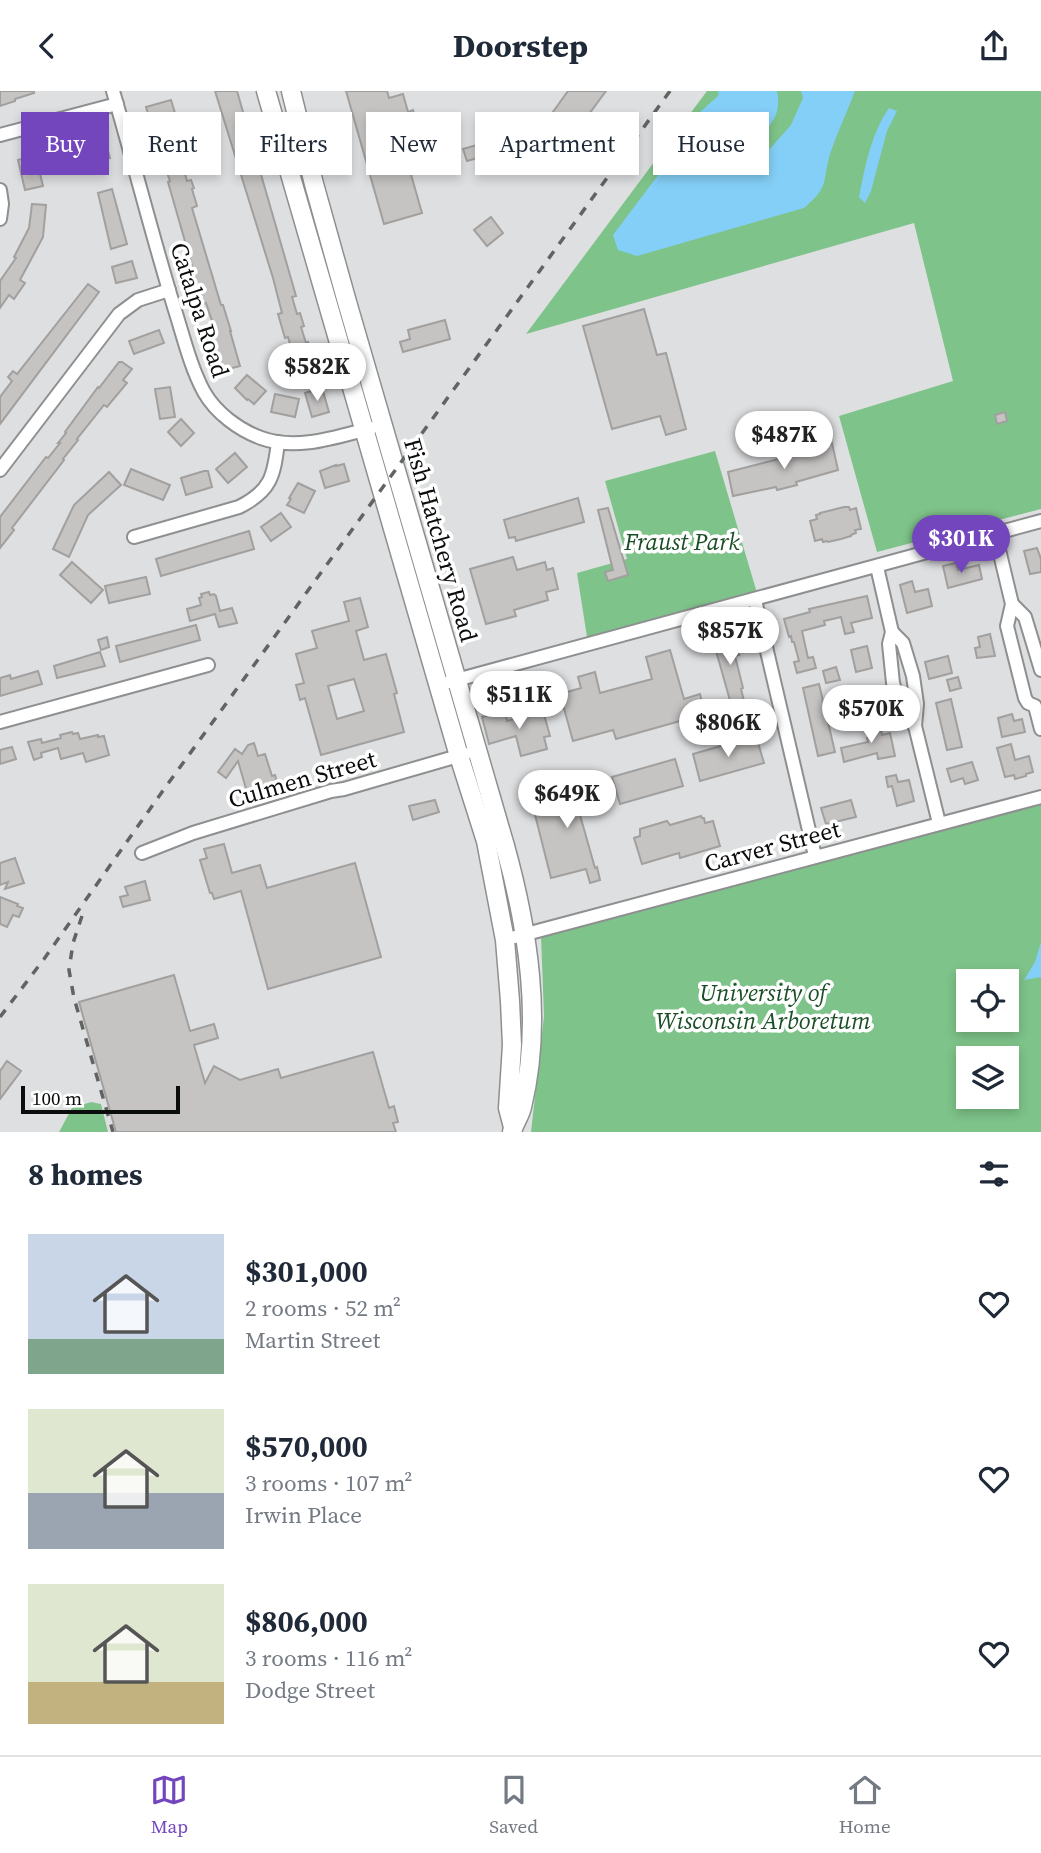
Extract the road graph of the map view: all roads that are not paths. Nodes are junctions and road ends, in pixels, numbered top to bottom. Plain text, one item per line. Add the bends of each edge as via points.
1 (266, 91) edge
2 (291, 91) edge
3 (115, 97) edge
4 (0, 135) edge
5 (0, 190) edge
6 (0, 219) edge
7 (169, 290) junction
8 (373, 428) junction
9 (278, 442) junction
10 (0, 470) edge
11 (1041, 521) edge
12 (995, 533) junction
13 (134, 537) dead end
14 (877, 566) junction
15 (755, 600) junction
16 (1012, 604) junction
17 (892, 632) junction
18 (208, 665) dead end
19 (1041, 670) edge
20 (447, 682) junction
21 (1038, 704) edge
22 (0, 722) edge
23 (915, 726) junction
24 (1041, 729) edge
25 (468, 754) junction
26 (1041, 797) edge
27 (939, 823) junction
28 (142, 853) dead end
29 (815, 856) junction
30 (520, 935) junction
31 (512, 1130) edge

1 - 8 main road, Fish Hatchery Road
2 - 8 main road, Fish Hatchery Road
3 - 4 street
3 - 7 street, Catalpa Road
5 - 6 street
7 - 9 street, Catalpa Road via 205,394 240,428
7 - 10 street via 138,300 119,314
8 - 9 street, Catalpa Road via 323,440
8 - 20 main road, Fish Hatchery Road
9 - 13 street via 266,489 253,500
11 - 12 street
12 - 14 street
12 - 16 street
14 - 15 street
14 - 17 street
15 - 20 street
15 - 29 street
16 - 19 street via 1025,617
16 - 21 street via 1007,626 1025,698
17 - 23 street via 903,643 913,676
17 - 23 street via 893,683 901,710
18 - 22 street
20 - 25 main road, Fish Hatchery Road
21 - 24 street
23 - 27 street
25 - 28 street, Culmen Street via 331,791
25 - 30 main road, Fish Hatchery Road via 513,878
25 - 31 main road, Fish Hatchery Road via 505,940
26 - 27 street, Carver Street
27 - 29 street, Carver Street
29 - 30 street, Carver Street
30 - 31 main road, Fish Hatchery Road via 531,1003 530,1051 522,1110

